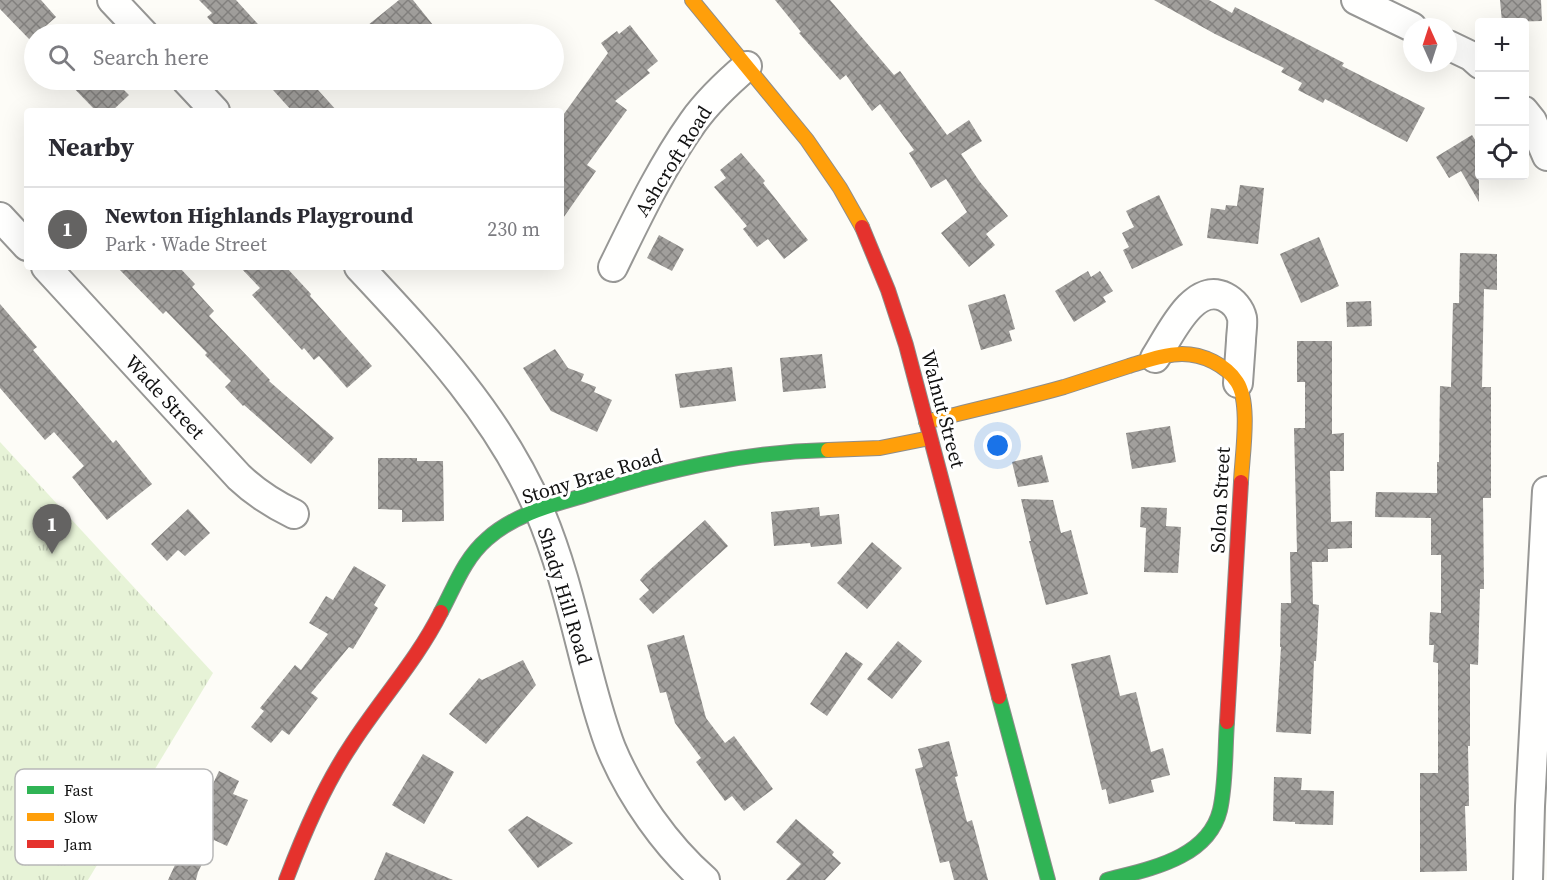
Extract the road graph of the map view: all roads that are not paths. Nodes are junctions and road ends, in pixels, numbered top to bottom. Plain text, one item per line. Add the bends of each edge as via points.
1 (112, 0) edge
2 (692, 0) edge
3 (1370, 3) edge
4 (1403, 22) edge
5 (135, 24) edge
6 (1457, 49) edge
7 (1475, 60) edge
8 (747, 66) junction
9 (195, 90) edge
10 (212, 108) edge
11 (1529, 117) edge
12 (1547, 156) edge
13 (0, 217) edge
14 (24, 243) edge
15 (613, 267) dead end
16 (49, 270) edge
17 (362, 270) edge
18 (1155, 358) junction
19 (1238, 383) junction
20 (926, 422) junction
21 (930, 438) junction
22 (1547, 491) edge
23 (539, 510) junction
24 (294, 514) dead end
25 (286, 880) edge
26 (705, 880) edge
27 (1048, 880) edge
28 (1107, 880) edge
29 (1528, 880) edge

1 - 5 street
2 - 8 street, Walnut Street
3 - 4 street
6 - 7 street
8 - 15 street, Ashcroft Road via 693,122 640,211
8 - 20 street, Walnut Street via 833,176 862,228 897,315
9 - 10 street
11 - 12 street
13 - 14 street
16 - 24 street, Wade Street via 239,477 272,503
17 - 23 street, Shady Hill Road via 465,386 509,451
18 - 19 street via 1197,355 1210,359
18 - 19 street via 1192,302 1213,294 1223,296 1232,301 1242,319
18 - 20 street via 1063,387
19 - 28 street, Solon Street via 1245,409 1221,806 1215,824 1191,850 1173,860
20 - 21 street, Walnut Street
21 - 23 street, Stony Brae Road via 863,449 734,458 653,476
21 - 27 street, Walnut Street
22 - 29 street
23 - 25 street, Stony Brae Road via 503,527 473,552 427,639 331,779
23 - 26 street, Shady Hill Road via 615,756 655,823

